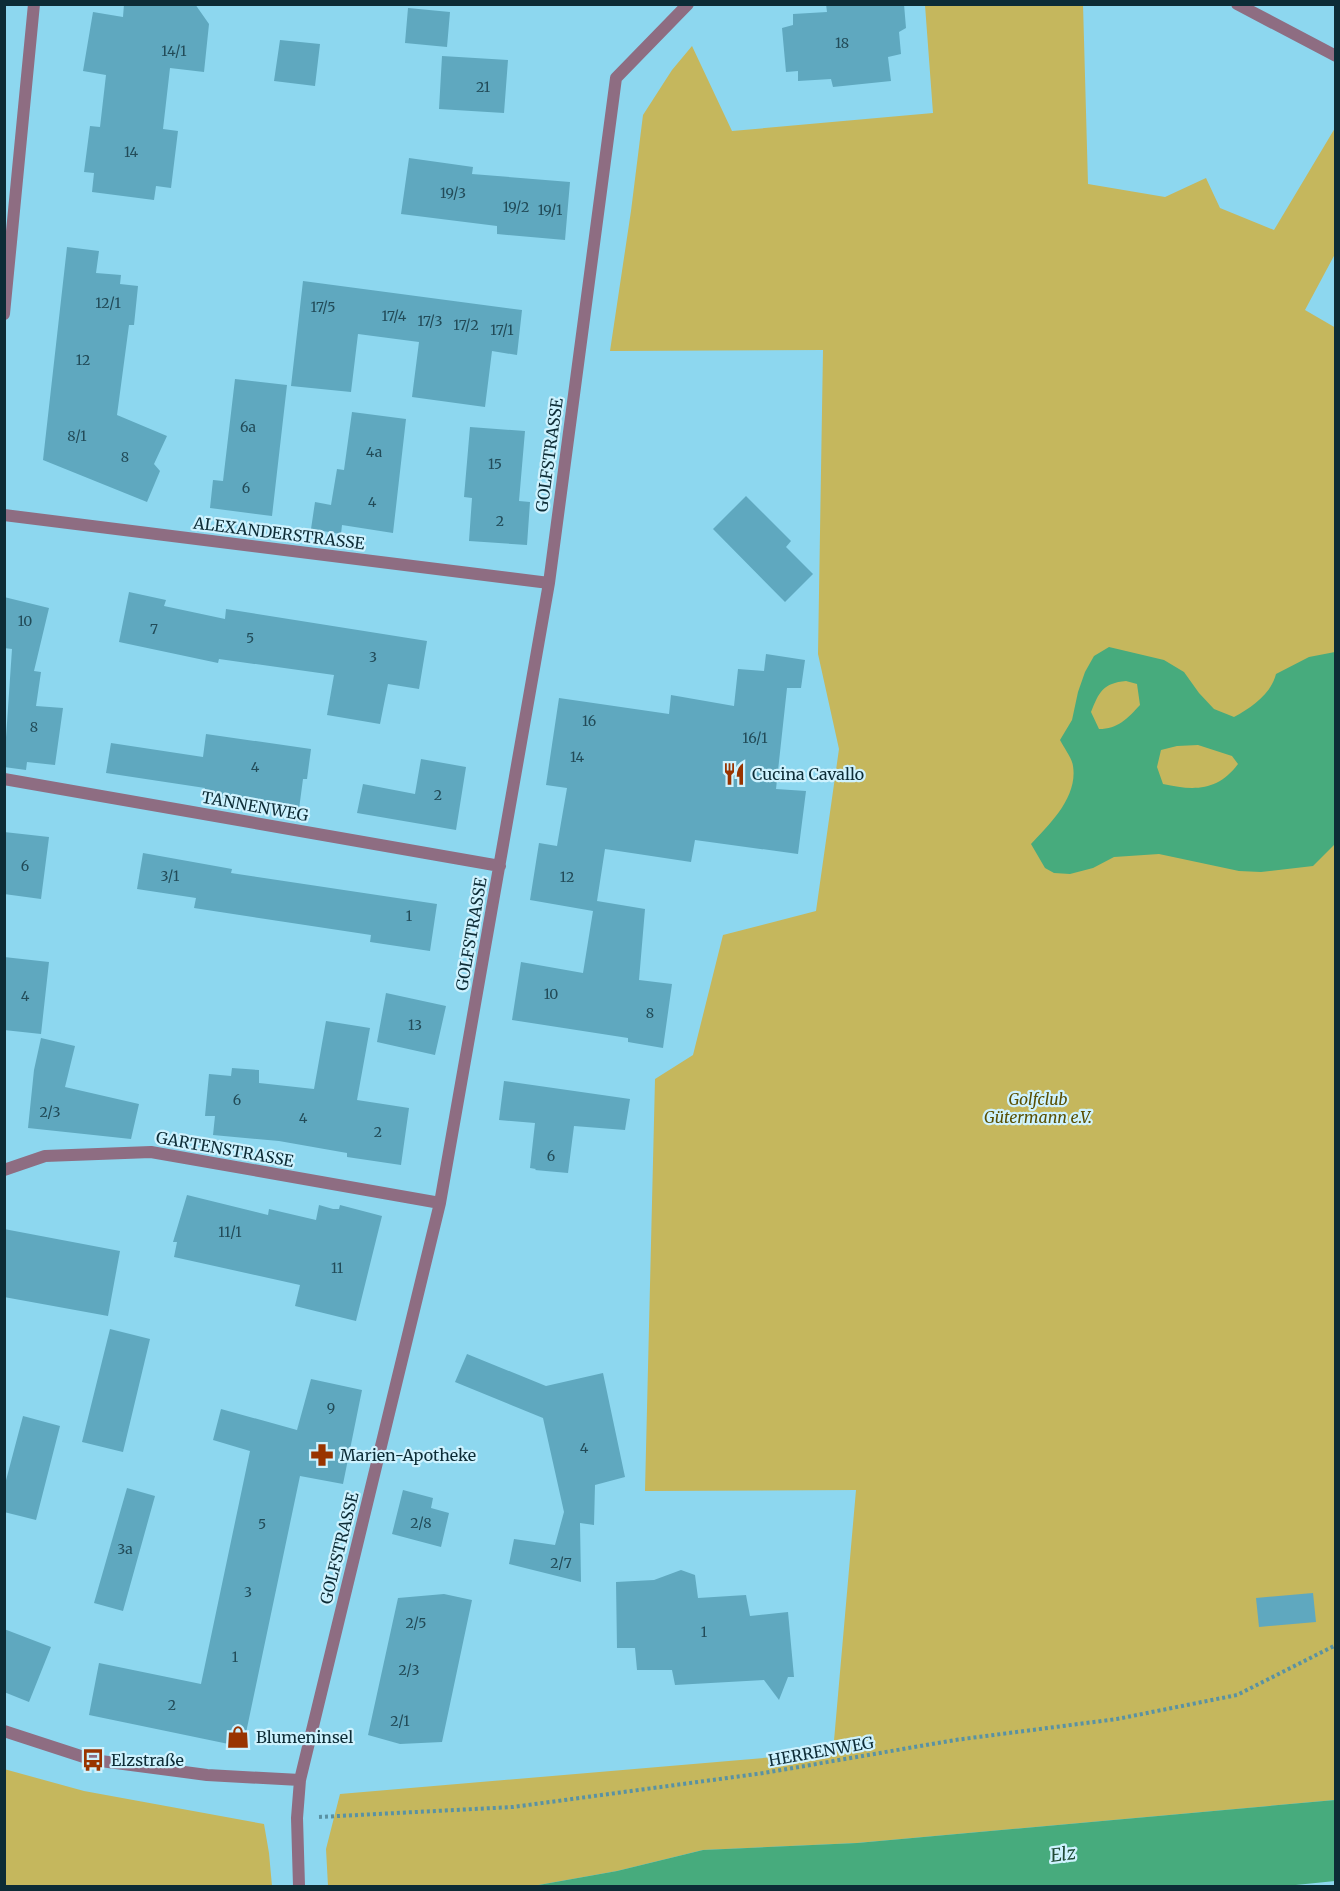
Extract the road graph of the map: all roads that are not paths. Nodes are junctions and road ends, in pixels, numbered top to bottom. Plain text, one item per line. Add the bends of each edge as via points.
1 (34, 4) edge
2 (688, 4) edge
3 (1238, 4) edge
4 (1335, 56) edge
5 (4, 314) edge
6 (4, 515) edge
7 (549, 583) junction
8 (4, 779) edge
9 (500, 866) junction
10 (4, 1170) edge
11 (440, 1203) junction
12 (4, 1731) edge
13 (300, 1780) junction
14 (299, 1887) edge

1 - 5 street
2 - 7 street, GOLFSTRASSE via 616,78
3 - 4 street
6 - 7 street, ALEXANDERSTRASSE
7 - 9 street, GOLFSTRASSE
8 - 9 street, TANNENWEG
9 - 11 street, GOLFSTRASSE
10 - 11 street, GARTENSTRASSE via 45,1156 151,1152
11 - 13 street, GOLFSTRASSE
12 - 13 street via 93,1761 207,1775
13 - 14 street, GOLFSTRASSE via 296,1851

